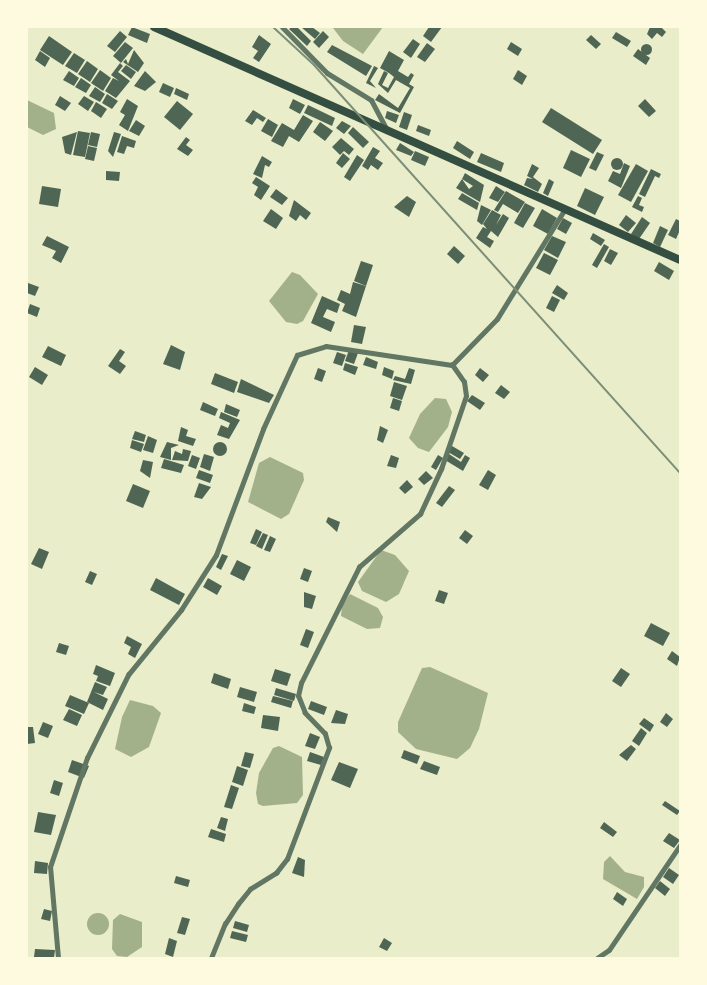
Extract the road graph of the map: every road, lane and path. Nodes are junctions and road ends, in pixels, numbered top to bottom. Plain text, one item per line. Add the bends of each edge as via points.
1 (154, 27) edge
2 (282, 27) edge
3 (386, 128) junction
4 (565, 209) junction
5 (680, 260) edge
6 (452, 365) junction
7 (680, 845) edge
8 (58, 958) edge
9 (212, 958) edge
10 (597, 958) edge

1 - 3 highway
2 - 3 street via 327,73 370,100
3 - 4 highway
4 - 5 highway
4 - 6 street via 497,319
6 - 8 street via 327,346 297,355 263,429 216,555 181,610 128,675 87,758 50,867
6 - 9 street via 464,382 466,396 441,469 420,514 359,567 301,683 298,696 305,713 325,734 329,748 291,849 276,873 250,889 238,904 225,924
7 - 10 street via 609,950

